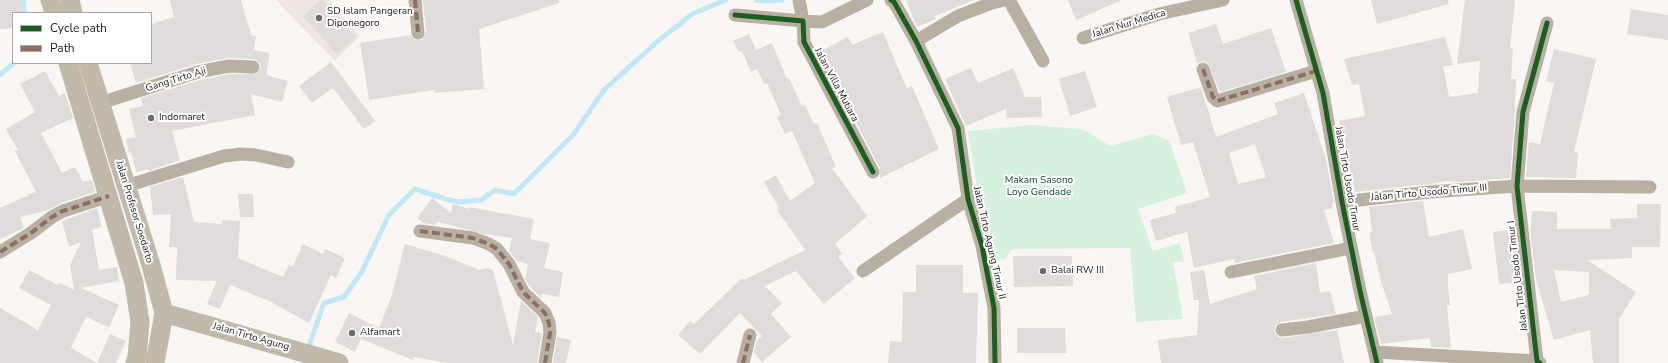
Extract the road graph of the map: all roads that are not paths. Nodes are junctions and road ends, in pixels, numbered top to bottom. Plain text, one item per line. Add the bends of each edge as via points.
1 (50, 0) edge
2 (70, 0) edge
3 (415, 0) edge
4 (867, 0) edge
5 (891, 0) edge
6 (1004, 0) edge
7 (1009, 0) edge
8 (1223, 0) edge
9 (1296, 0) edge
10 (799, 2) edge
11 (54, 12) edge
12 (74, 12) edge
13 (735, 15) dead end
14 (803, 20) junction
15 (1547, 23) dead end
16 (418, 33) dead end
17 (1083, 38) dead end
18 (916, 41) junction
19 (1043, 61) dead end
20 (68, 64) edge
21 (88, 64) edge
22 (253, 67) dead end
23 (1203, 69) dead end
24 (1316, 71) junction
25 (100, 103) junction
26 (288, 162) dead end
27 (873, 172) dead end
28 (126, 186) junction
29 (1517, 186) junction
30 (1650, 187) dead end
31 (109, 196) junction
32 (968, 199) junction
33 (1342, 202) junction
34 (420, 231) dead end
35 (1351, 248) junction
36 (0, 252) edge
37 (863, 271) dead end
38 (1231, 272) dead end
39 (164, 313) junction
40 (1366, 316) junction
41 (1282, 330) dead end
42 (750, 335) dead end
43 (1376, 358) edge
44 (1539, 362) edge
45 (135, 363) edge
46 (155, 363) edge
47 (339, 363) edge
48 (545, 363) edge
49 (743, 363) edge
50 (995, 363) edge

1 - 11 main road
2 - 12 main road
3 - 16 street
4 - 14 street via 822,22
5 - 18 street
6 - 18 street via 958,16
7 - 19 street
8 - 17 street, Jalan Nur Medica via 1159,14
9 - 24 street, Jalan Tirto Usodo Timur
10 - 14 street, Jalan Villa Mutiara
13 - 14 street
14 - 27 street, Jalan Villa Mutiara via 804,42
15 - 29 street via 1523,112
18 - 32 street, Jalan Tirto Agung Timur II via 958,128
20 - 31 main road, Jalan Profesor Soedarto
21 - 25 main road, Jalan Profesor Soedarto
22 - 25 street, Gang Tirto Aji via 229,66 198,72
23 - 24 street via 1213,97 1217,101
24 - 33 street, Jalan Tirto Usodo Timur via 1323,93
25 - 28 main road, Jalan Profesor Soedarto
26 - 28 street via 256,155 224,156
28 - 39 main road, Jalan Profesor Soedarto
29 - 30 street, Jalan Tirto Usodo Timur III
29 - 33 street, Jalan Tirto Usodo Timur III via 1429,192
29 - 44 street, Jalan Tirto Usodo Timur I
31 - 36 street via 63,211
31 - 45 main road, Jalan Profesor Soedarto via 134,283 140,322
32 - 37 street, Jalan Tirto Agung Timur II
32 - 50 street, Jalan Tirto Agung Timur II via 982,246 994,308
33 - 35 street, Jalan Tirto Usodo Timur
34 - 48 street via 478,239 496,249 508,264 517,284 545,314 549,323 550,334
35 - 38 street
35 - 40 street, Jalan Tirto Usodo Timur
39 - 46 main road, Jalan Profesor Soedarto
39 - 47 main road, Jalan Tirto Agung
40 - 41 street
40 - 43 street, Jalan Tirto Usodo Timur
42 - 49 street
43 - 44 street, Jalan Tirto Usodo Timur I

